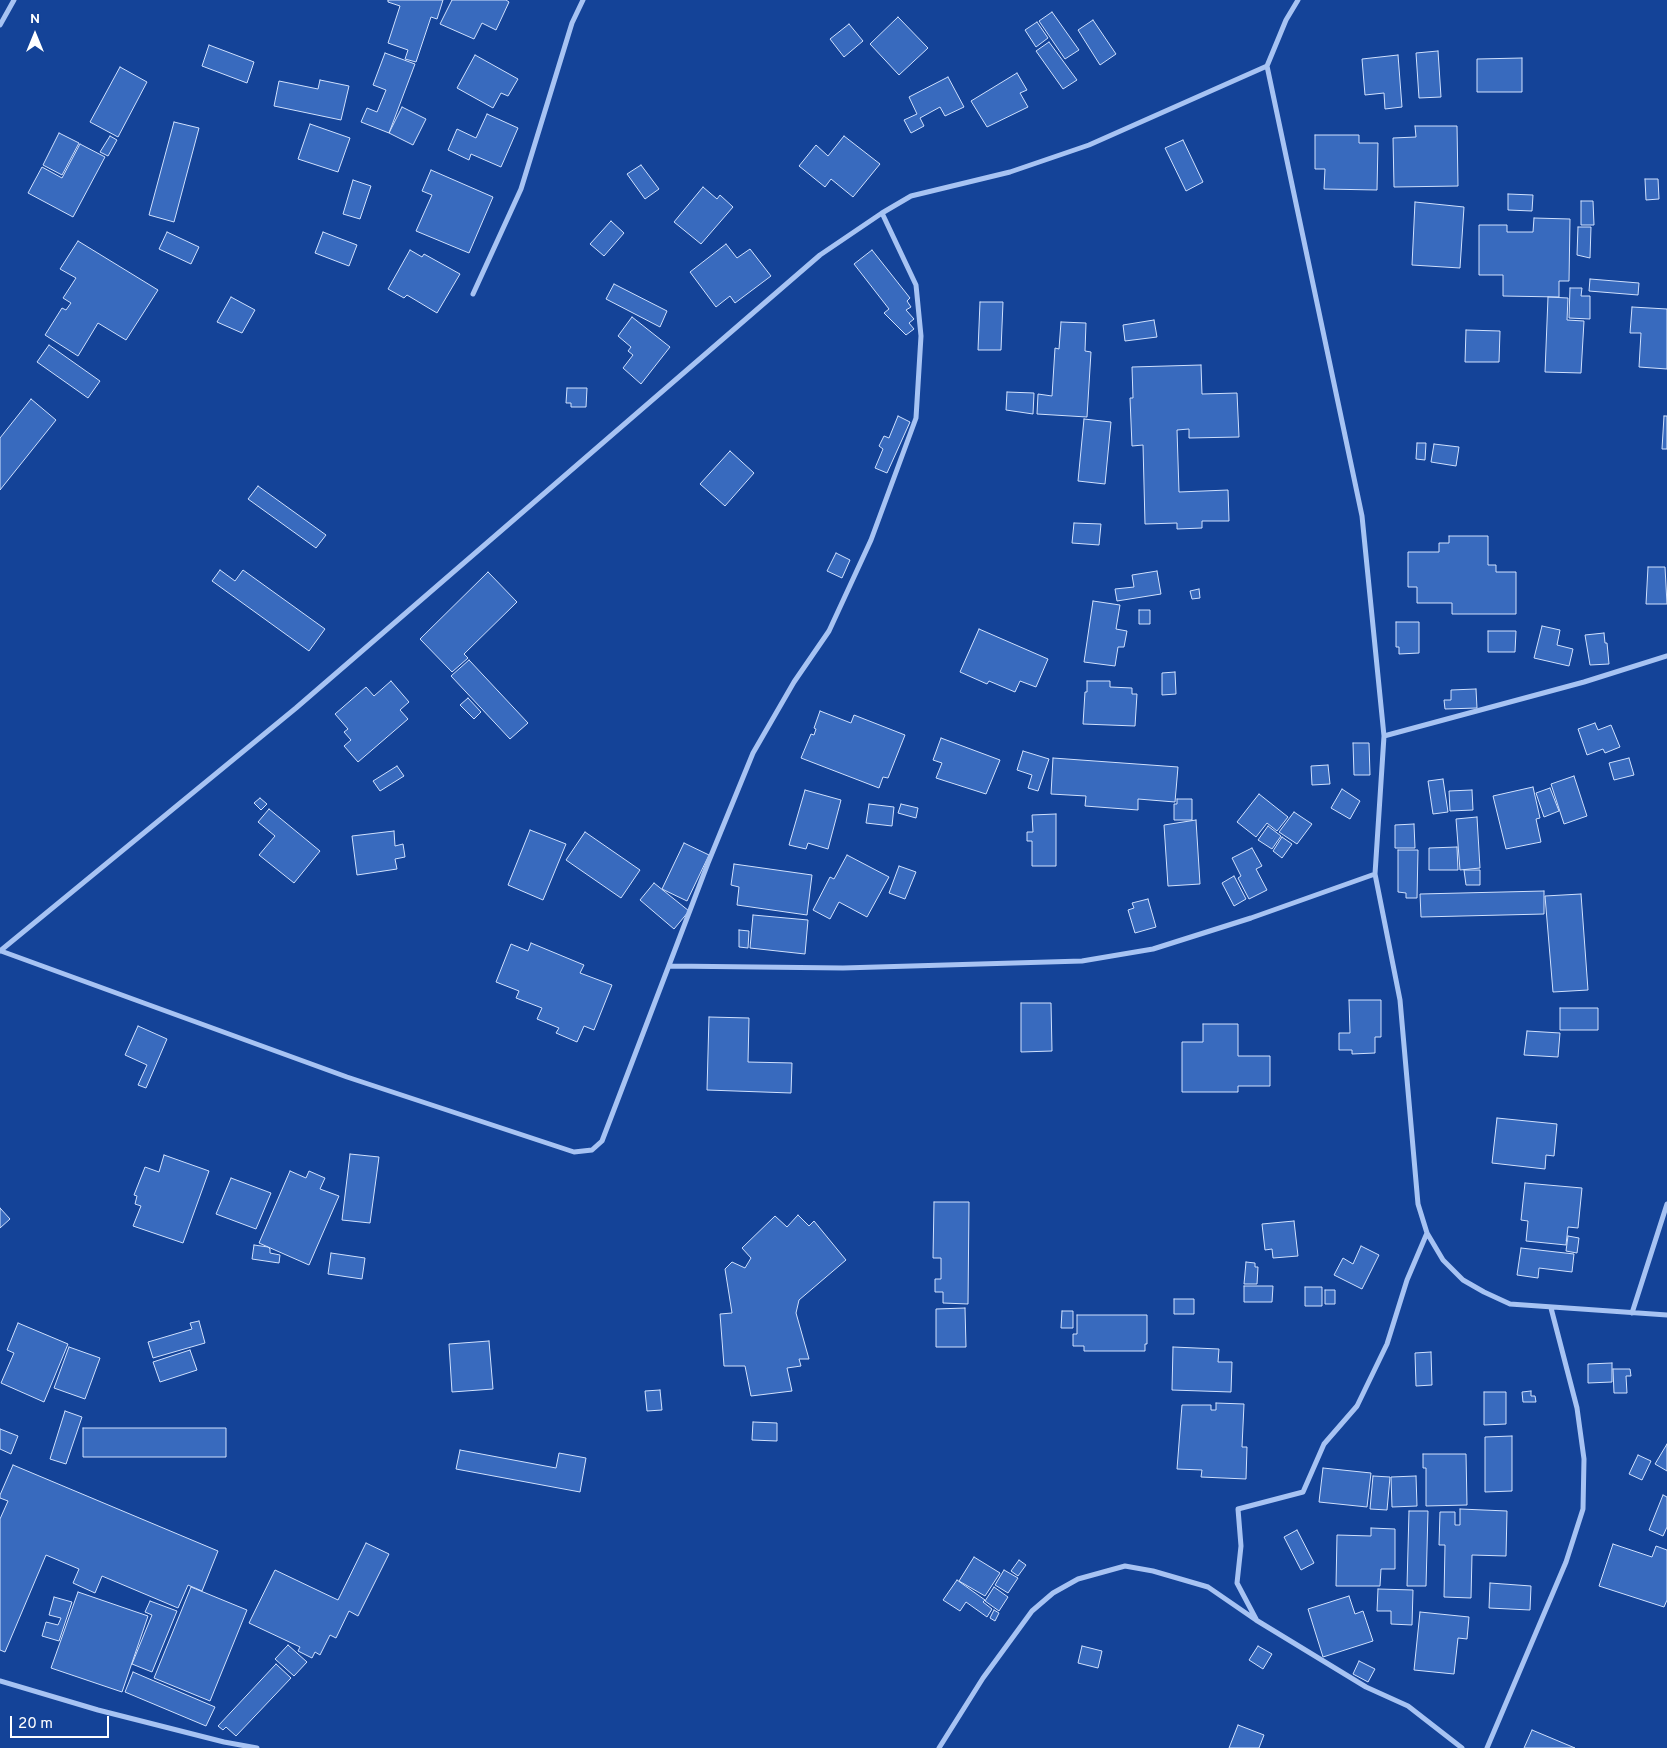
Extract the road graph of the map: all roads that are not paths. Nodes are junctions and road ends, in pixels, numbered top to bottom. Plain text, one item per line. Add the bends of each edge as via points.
1 (14, 0) edge
2 (583, 0) edge
3 (1298, 0) edge
4 (0, 25) edge
5 (1267, 66) junction
6 (882, 213) junction
7 (474, 294) dead end
8 (1667, 656) edge
9 (1384, 736) junction
10 (1375, 874) junction
11 (0, 951) edge
12 (670, 966) junction
13 (1667, 1204) edge
14 (1427, 1233) junction
15 (1551, 1308) junction
16 (1632, 1312) junction
17 (1667, 1315) edge
18 (1256, 1620) junction
19 (0, 1681) edge
20 (257, 1748) edge
21 (939, 1748) edge
22 (1462, 1748) edge
23 (1486, 1748) edge

1 - 4 street
2 - 7 street via 572,23 521,189
3 - 5 street
5 - 6 street via 1089,145 1010,172 911,196
5 - 9 street via 1362,516
6 - 11 street via 813,261 296,708
6 - 12 street via 916,285 921,336 916,418 871,540 829,631 794,682 753,753
8 - 9 street via 1574,685
9 - 10 street
10 - 12 street via 1153,949 1082,961 843,968
10 - 14 street via 1400,1000 1418,1204
11 - 12 street via 347,1077 574,1152 592,1150 602,1141
13 - 16 street
14 - 15 street via 1443,1260 1463,1280 1510,1304
14 - 18 street via 1407,1280 1387,1344 1357,1406 1324,1444 1303,1492 1238,1509 1242,1546 1236,1583
15 - 16 street
15 - 23 street via 1577,1408 1584,1459 1582,1508 1566,1562
16 - 17 street
18 - 21 street via 1208,1587 1153,1571 1125,1566 1078,1579 1053,1593 1032,1611 983,1678
18 - 22 street via 1366,1687 1408,1706
19 - 20 street via 118,1715

